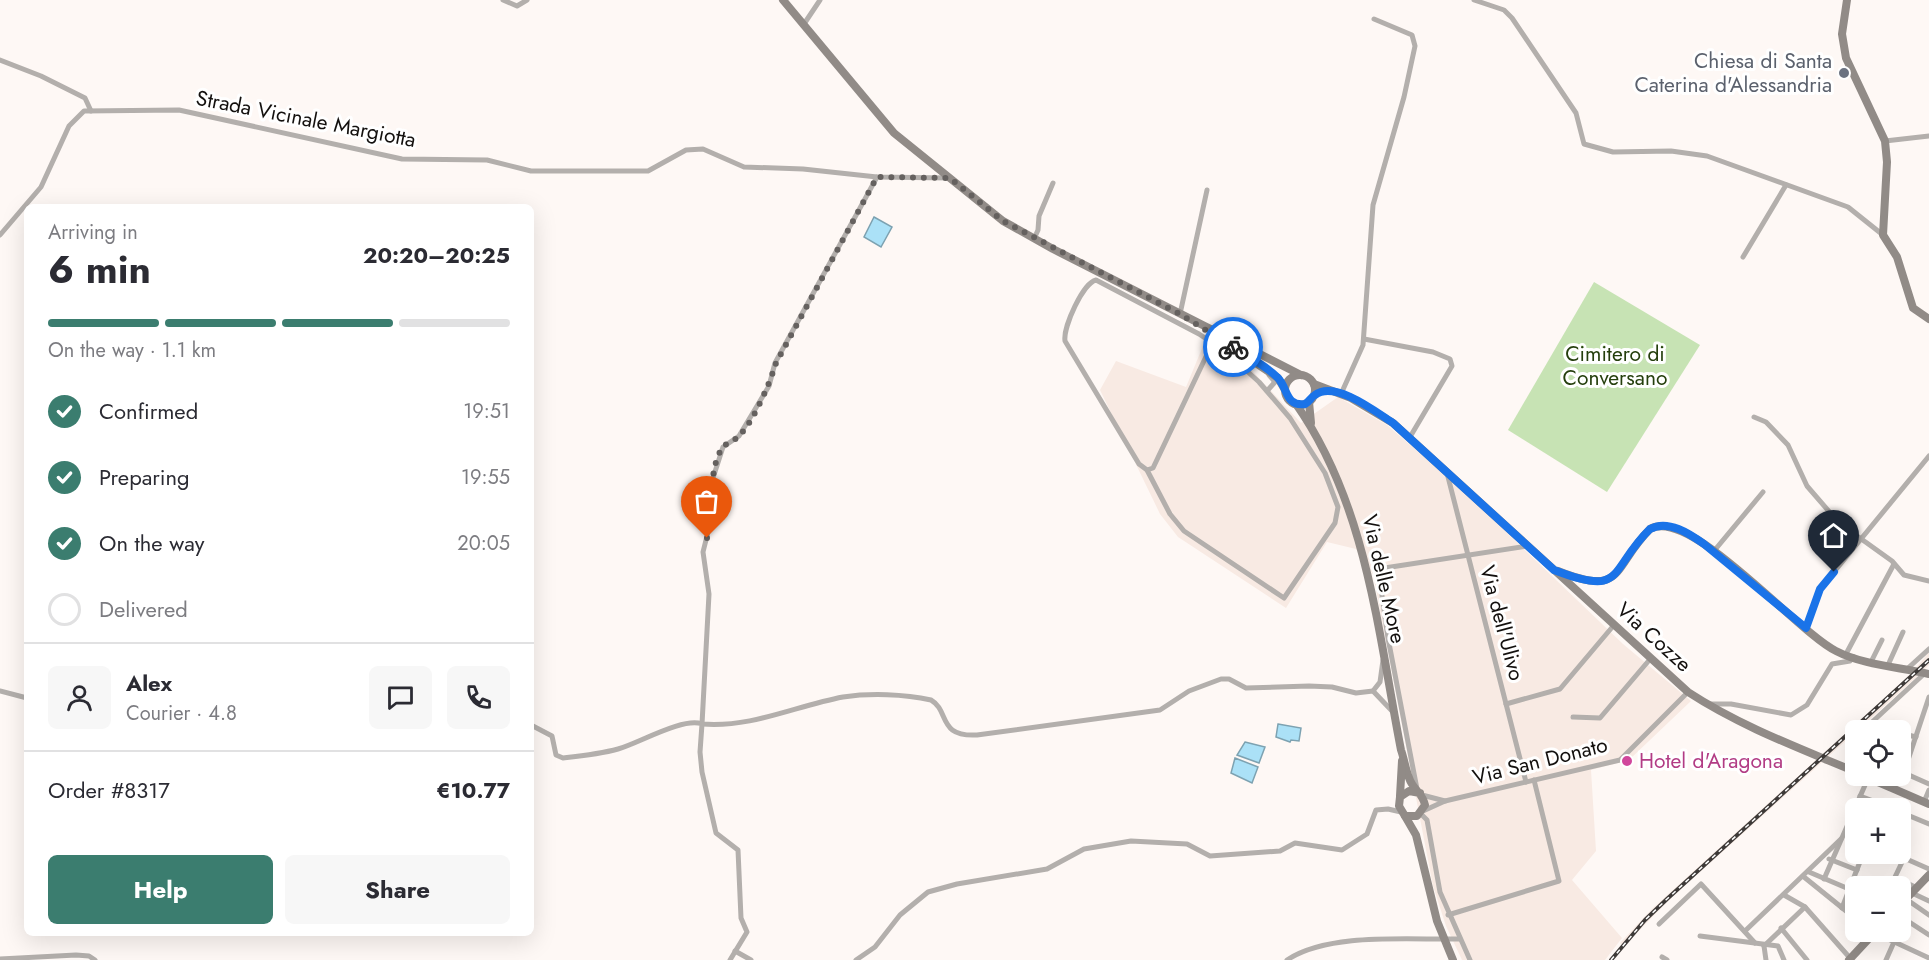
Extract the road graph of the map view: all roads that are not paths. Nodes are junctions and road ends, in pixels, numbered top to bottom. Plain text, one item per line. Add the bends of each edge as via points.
1 (503, 0) edge
2 (527, 0) edge
3 (783, 0) edge
4 (820, 0) edge
5 (1474, 0) edge
6 (1847, 0) edge
7 (1374, 19) dead end
8 (804, 24) junction
9 (0, 60) edge
10 (91, 111) junction
11 (1929, 136) edge
12 (1886, 141) junction
13 (877, 177) junction
14 (950, 178) junction
15 (1053, 183) dead end
16 (1786, 185) junction
17 (1206, 190) dead end
18 (25, 204) edge
19 (24, 206) edge
20 (0, 235) edge
21 (1883, 235) junction
22 (1034, 239) junction
23 (1743, 257) dead end
24 (1180, 314) junction
25 (1929, 319) edge
26 (1364, 339) junction
27 (1212, 344) junction
28 (1232, 346) junction
29 (1301, 375) junction
30 (1314, 384) junction
31 (1285, 390) junction
32 (1332, 390) junction
33 (1267, 391) junction
34 (1341, 394) junction
35 (1314, 395) junction
36 (1309, 402) junction
37 (1296, 404) junction
38 (1303, 414) junction
39 (1288, 416) junction
40 (1754, 417) dead end
41 (1311, 423) junction
42 (1410, 437) junction
43 (1929, 456) edge
44 (1147, 470) junction
45 (1447, 471) junction
46 (1763, 492) dead end
47 (1862, 539) junction
48 (1528, 546) junction
49 (1714, 552) junction
50 (1467, 555) junction
51 (1377, 560) dead end
52 (1894, 564) junction
53 (1378, 569) junction
54 (1554, 570) junction
55 (1929, 581) edge
56 (1614, 625) junction
57 (1806, 628) junction
58 (1903, 632) dead end
59 (1882, 640) dead end
60 (1929, 649) edge
61 (1846, 654) junction
62 (1855, 657) junction
63 (1383, 658) junction
64 (1651, 658) junction
65 (1871, 662) junction
66 (1888, 665) junction
67 (1907, 669) junction
68 (1927, 674) edge
69 (0, 691) edge
70 (1373, 691) junction
71 (1688, 692) junction
72 (24, 697) edge
73 (1929, 697) edge
74 (1705, 703) junction
75 (1506, 704) junction
76 (1394, 713) junction
77 (1573, 717) dead end
78 (1875, 720) edge
79 (702, 724) junction
80 (534, 727) edge
81 (1911, 736) edge
82 (1916, 737) junction
83 (1401, 750) junction
84 (1911, 750) edge
85 (1845, 767) edge
86 (1911, 776) edge
87 (1534, 780) junction
88 (1526, 782) junction
89 (1929, 784) edge
90 (1864, 786) edge
91 (1889, 786) edge
92 (1929, 790) edge
93 (1420, 792) junction
94 (1860, 796) junction
95 (1400, 798) junction
96 (1864, 798) edge
97 (1445, 801) junction
98 (1927, 803) edge
99 (1388, 809) junction
100 (1403, 814) junction
101 (1421, 814) junction
102 (1911, 817) edge
103 (1929, 824) edge
104 (1416, 835) junction
105 (1841, 839) junction
106 (1824, 857) junction
107 (1832, 860) junction
108 (1911, 861) edge
109 (1859, 864) edge
110 (1929, 869) edge
111 (1857, 870) junction
112 (1806, 874) junction
113 (1929, 875) edge
114 (1856, 876) edge
115 (1824, 879) junction
116 (1845, 888) edge
117 (1911, 894) edge
118 (1784, 895) junction
119 (1911, 896) edge
120 (1911, 898) edge
121 (1929, 901) edge
122 (1845, 903) edge
123 (1805, 907) junction
124 (1842, 908) junction
125 (1845, 910) edge
126 (1448, 915) junction
127 (1929, 915) edge
128 (1911, 923) edge
129 (1659, 924) dead end
130 (1781, 928) junction
131 (1745, 931) junction
132 (1929, 935) edge
133 (1700, 936) dead end
134 (1459, 939) junction
135 (1865, 942) edge
136 (1894, 942) joint
137 (1755, 944) junction
138 (1764, 946) junction
139 (735, 951) junction
140 (0, 958) edge
141 (1929, 958) edge
142 (1850, 959) edge
143 (95, 960) edge
144 (730, 960) edge
145 (751, 960) edge
146 (856, 960) edge
147 (1287, 960) edge
148 (1453, 960) edge
149 (1470, 960) edge
150 (1766, 960) edge
151 (1784, 960) edge
152 (1807, 960) edge
153 (1886, 960) edge

1 - 2 street via 517,6
3 - 8 main road
4 - 8 street
5 - 16 street via 1504,10 1512,18 1576,113 1584,144 1613,152 1659,150 1698,154
6 - 12 main road via 1842,34 1846,58
7 - 26 street via 1416,40 1373,206
8 - 14 main road via 894,133
9 - 10 street via 85,98
10 - 13 street, Strada Vicinale Margiotta via 179,111 402,159 487,160 531,171 648,171 686,150 703,149 744,167
10 - 18 street via 84,111 69,126 44,181
11 - 12 street
12 - 21 main road
13 - 14 street, Strada Vicinale Margiotta
13 - 79 street via 776,363 770,386 739,436 723,447 712,481 711,524 703,552 709,594
14 - 22 main road via 1003,221
15 - 22 street
16 - 21 street via 1848,207
16 - 23 street
17 - 24 street
19 - 20 street
21 - 25 main road via 1897,257 1913,308
22 - 24 main road
24 - 28 main road
24 - 29 main road
26 - 34 street
26 - 42 street via 1450,359 1452,366
27 - 33 street via 1226,352
27 - 44 street via 1153,468
27 - 44 street via 1100,281 1087,285 1065,329 1065,341 1139,464
28 - 31 main road via 1278,378
28 - 33 street via 1273,378 1274,386
29 - 30 main road
29 - 31 main road via 1292,378
30 - 32 main road, Via Cozze
30 - 35 main road
31 - 37 main road via 1288,399
32 - 34 main road, Via Cozze
32 - 35 main road
33 - 39 street
34 - 42 main road, Via Cozze via 1367,406
35 - 36 main road
36 - 37 main road
36 - 41 main road
37 - 38 main road
37 - 39 street
38 - 39 street
38 - 41 main road
39 - 44 street via 1325,473 1338,507 1335,523 1284,598 1184,531 1170,514
40 - 47 street via 1766,422 1788,445 1807,486 1839,523
41 - 63 main road, Via delle More via 1357,529
42 - 45 main road, Via Cozze
43 - 47 street
45 - 48 main road, Via Cozze
45 - 50 street, Via dell'Ulivo
46 - 49 street
47 - 52 street
47 - 57 street via 1820,589
48 - 50 street
48 - 54 main road, Via Cozze
49 - 54 main road via 1687,533 1657,525 1645,534 1618,574 1610,579 1593,582
49 - 57 main road
50 - 53 street
50 - 75 street, Via dell'Ulivo
51 - 53 street
52 - 55 street via 1910,578
52 - 61 street
53 - 93 street
54 - 56 main road, Via Cozze
56 - 64 main road, Via Cozze
56 - 75 street via 1560,689
57 - 61 main road via 1835,651
58 - 66 street
59 - 65 street
60 - 67 street
61 - 62 main road
62 - 65 main road
62 - 74 street via 1832,664 1807,705 1791,715
63 - 70 street via 1380,682
63 - 76 main road, Via delle More
64 - 71 main road, Via Cozze
64 - 77 street via 1600,718
65 - 66 main road
66 - 67 main road
67 - 68 main road
68 - 78 street
69 - 72 street
70 - 76 street
70 - 79 street via 1356,693 1309,686 1246,688 1221,679 1190,691 1160,710 977,735 959,733 947,726 931,700 871,695 841,698 746,723
71 - 74 main road, Via Cozze
71 - 87 street, Via San Donato via 1620,760
73 - 82 street
74 - 85 main road, Via Cozze
75 - 88 street, Via dell'Ulivo
76 - 83 main road, Via delle More
79 - 80 street via 673,726 615,750 563,759 556,755 552,736
79 - 139 street via 702,772 716,833 738,850 741,918 747,932
81 - 82 street
82 - 84 street
83 - 93 main road via 1412,785
83 - 95 main road
86 - 89 street
87 - 88 street, Via San Donato
87 - 126 street via 1559,881
88 - 97 street, Via San Donato
90 - 94 street
91 - 98 main road
92 - 98 street
93 - 95 main road via 1409,790
93 - 97 street
93 - 101 main road via 1425,805
94 - 96 street
94 - 105 street
95 - 99 street
95 - 100 main road
97 - 101 street, Via San Donato
99 - 100 street
99 - 146 street via 1376,810 1367,834 1342,850 1295,843 1280,851 1210,856 1187,844 1131,842 1084,849 1047,869 938,889 928,892 900,915 875,947
100 - 101 main road
100 - 104 main road
101 - 104 main road
101 - 126 street via 1427,820
102 - 103 street
104 - 148 main road via 1442,935
105 - 106 street
105 - 107 street
106 - 107 street
106 - 112 street
107 - 111 street
107 - 115 street
108 - 110 street
109 - 111 street
111 - 114 street
112 - 115 street
112 - 118 street
112 - 124 street
113 - 117 main road
115 - 116 street
118 - 123 street
118 - 131 street
119 - 121 street
120 - 127 street
122 - 124 street
123 - 130 street
123 - 142 street
124 - 125 street
126 - 134 street
128 - 132 street
129 - 131 street via 1701,884
130 - 138 street
130 - 152 street
131 - 137 street
133 - 137 street
134 - 147 street via 1353,941 1301,950
134 - 149 street
135 - 142 main road
136 - 141 street
136 - 153 street
137 - 138 street
138 - 150 street
138 - 151 street via 1778,946
139 - 144 street
139 - 145 street
140 - 143 street via 76,955

